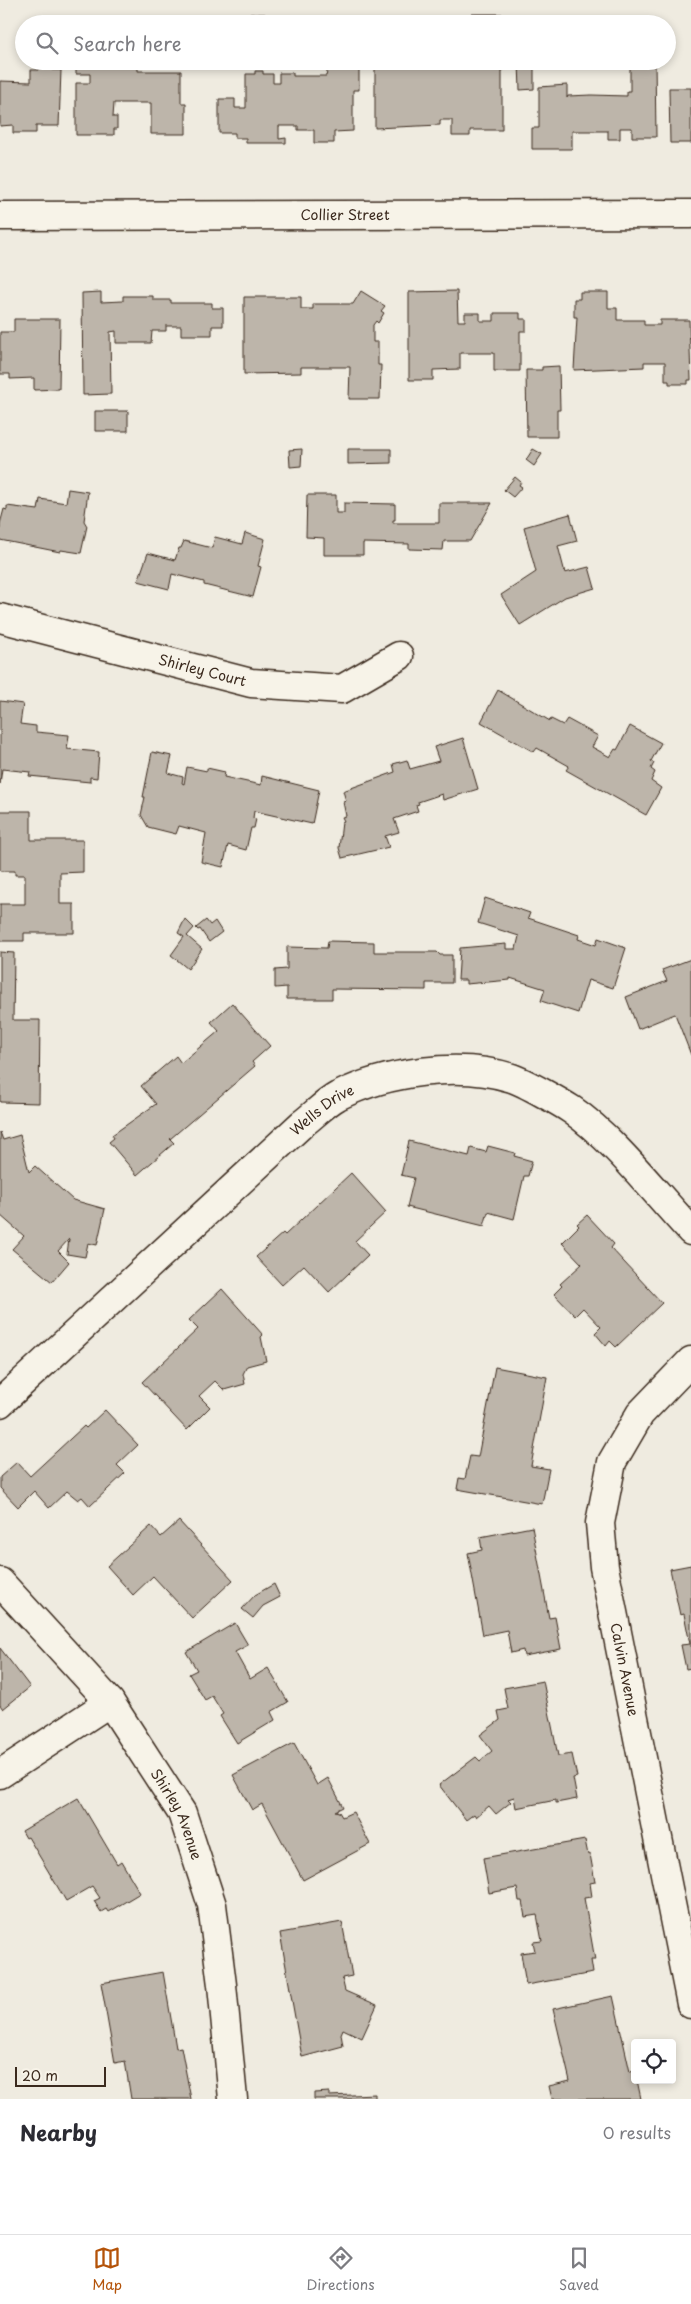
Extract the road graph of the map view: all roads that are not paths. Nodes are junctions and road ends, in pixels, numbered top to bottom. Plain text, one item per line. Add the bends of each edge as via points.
1 (691, 214) edge
2 (0, 216) edge
3 (0, 618) edge
4 (399, 656) dead end
5 (691, 1231) edge
6 (691, 1361) edge
7 (0, 1403) edge
8 (0, 1582) edge
9 (110, 1702) junction
10 (0, 1774) edge
11 (691, 2004) edge
12 (233, 2099) edge

1 - 2 street, Collier Street
3 - 4 street, Shirley Court via 251,683 342,689
5 - 7 street, Wells Drive via 599,1132 571,1110 512,1078 467,1070 416,1072 376,1081 337,1097 302,1124
6 - 11 street, Calvin Avenue via 640,1414 612,1462 600,1523 604,1567
8 - 9 street, Shirley Avenue
9 - 10 street
9 - 12 street, Shirley Avenue via 182,1813 212,1905

